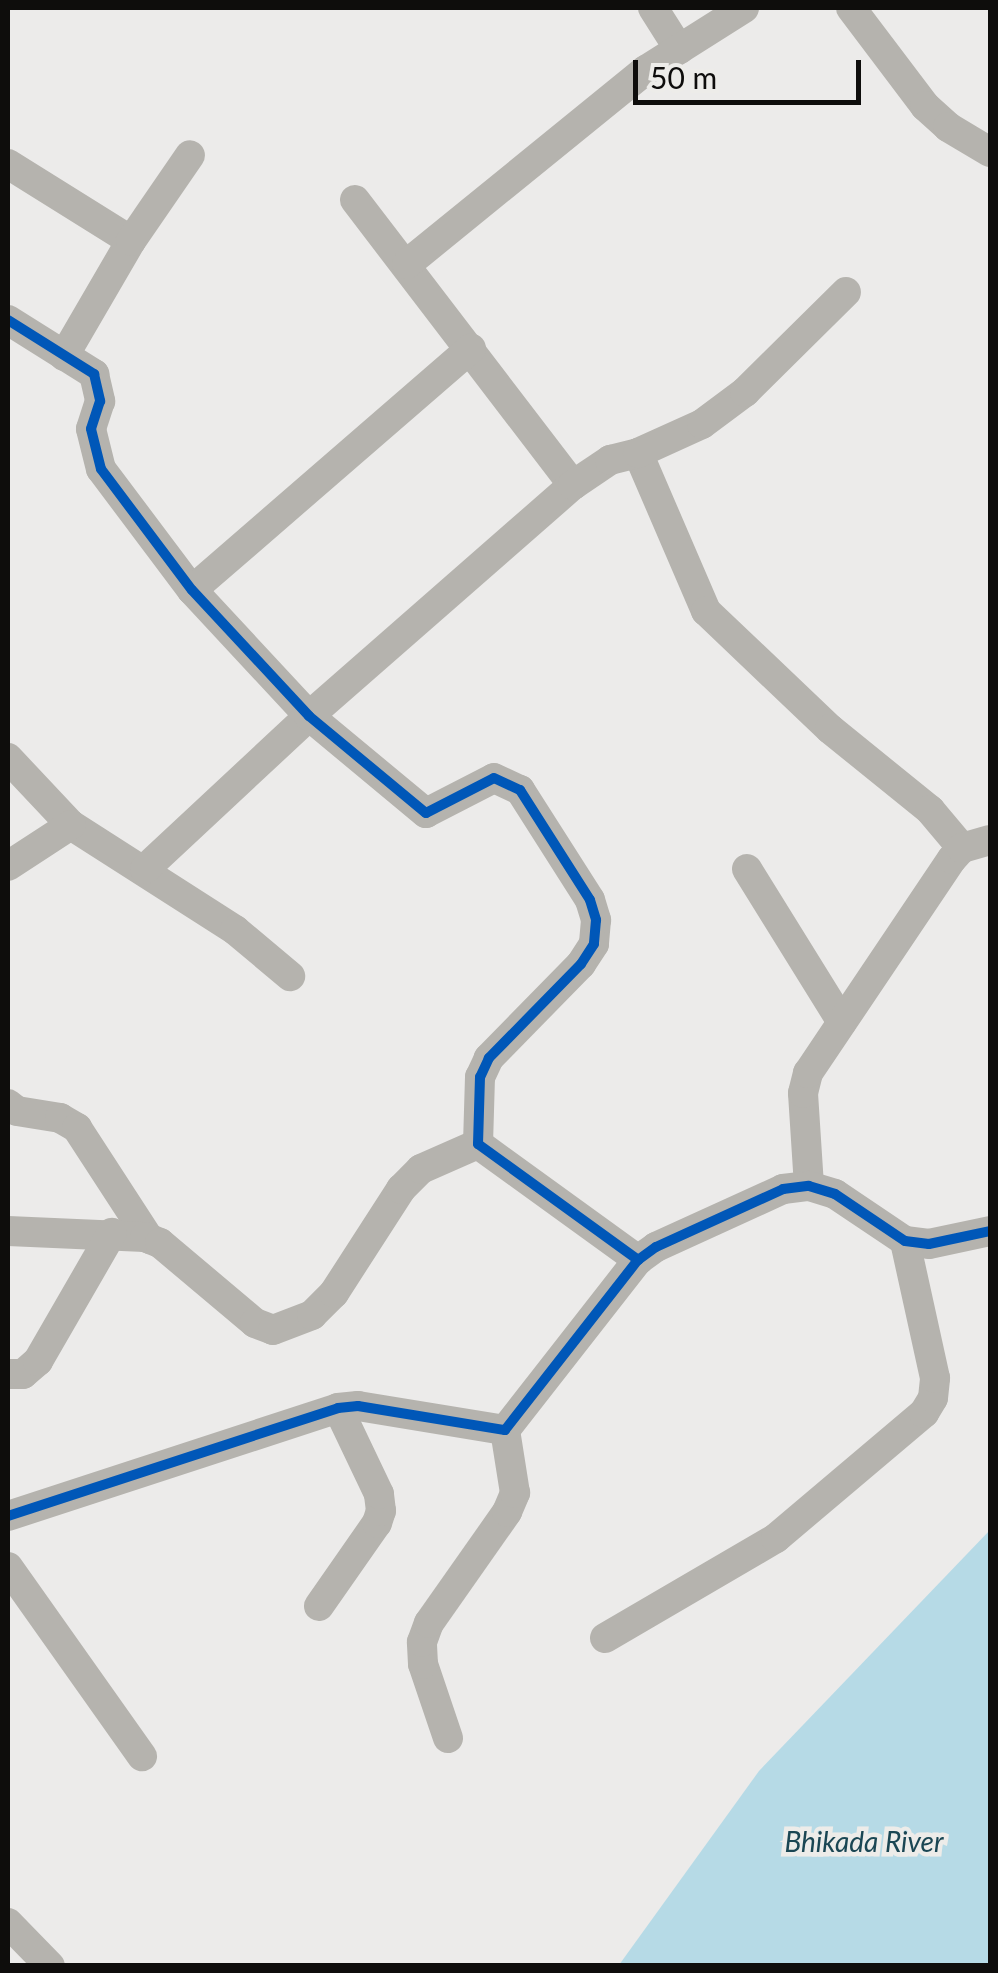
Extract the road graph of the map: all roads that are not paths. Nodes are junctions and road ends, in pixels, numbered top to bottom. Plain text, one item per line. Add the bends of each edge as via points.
1 (653, 8) edge
2 (744, 8) edge
3 (850, 8) edge
4 (680, 49) junction
5 (990, 152) edge
6 (190, 155) dead end
7 (8, 164) edge
8 (356, 200) dead end
9 (131, 241) junction
10 (407, 264) junction
11 (846, 292) dead end
12 (8, 320) edge
13 (471, 348) junction
14 (64, 356) junction
15 (638, 453) junction
16 (573, 485) junction
17 (192, 590) junction
18 (309, 716) junction
19 (8, 758) edge
20 (71, 825) junction
21 (976, 844) edge
22 (8, 866) edge
23 (747, 869) dead end
24 (145, 870) junction
25 (290, 976) dead end
26 (842, 1022) junction
27 (8, 1104) edge
28 (478, 1144) junction
29 (809, 1186) junction
30 (8, 1231) edge
31 (990, 1231) edge
32 (112, 1233) junction
33 (149, 1239) junction
34 (904, 1240) junction
35 (638, 1260) junction
36 (8, 1374) edge
37 (338, 1408) junction
38 (505, 1430) junction
39 (8, 1516) edge
40 (8, 1567) edge
41 (319, 1606) dead end
42 (605, 1638) dead end
43 (448, 1738) dead end
44 (142, 1756) dead end
45 (8, 1924) edge
46 (50, 1966) edge

1 - 4 street
2 - 4 street
3 - 5 street via 926,106
4 - 10 street
6 - 9 street
7 - 9 street
8 - 10 street
9 - 14 street
10 - 13 street
11 - 15 street via 733,401 702,424
12 - 14 street
13 - 16 street
13 - 17 street
14 - 17 street via 94,374 99,388 91,429 100,468
15 - 16 street via 610,460
15 - 21 street via 706,610 830,729
16 - 18 street
17 - 18 street
18 - 24 street
18 - 28 street via 426,813 494,778 507,781 520,790 590,900 594,944 480,1076
19 - 20 street
20 - 22 street
20 - 24 street
21 - 26 street
23 - 26 street
24 - 25 street
26 - 29 street via 808,1073 803,1093
27 - 33 street via 77,1128
28 - 33 street via 421,1170 334,1292 312,1314 273,1330 255,1323
28 - 35 street
29 - 34 street via 835,1194
29 - 35 street via 782,1189
30 - 32 street
31 - 34 street via 929,1244
32 - 33 street
32 - 36 street via 38,1362 23,1374
34 - 42 street via 935,1378 924,1413 776,1538
35 - 38 street
37 - 38 street
37 - 39 street
37 - 41 street via 380,1512
38 - 43 street via 514,1493 508,1512 422,1642
40 - 44 street
45 - 46 street

